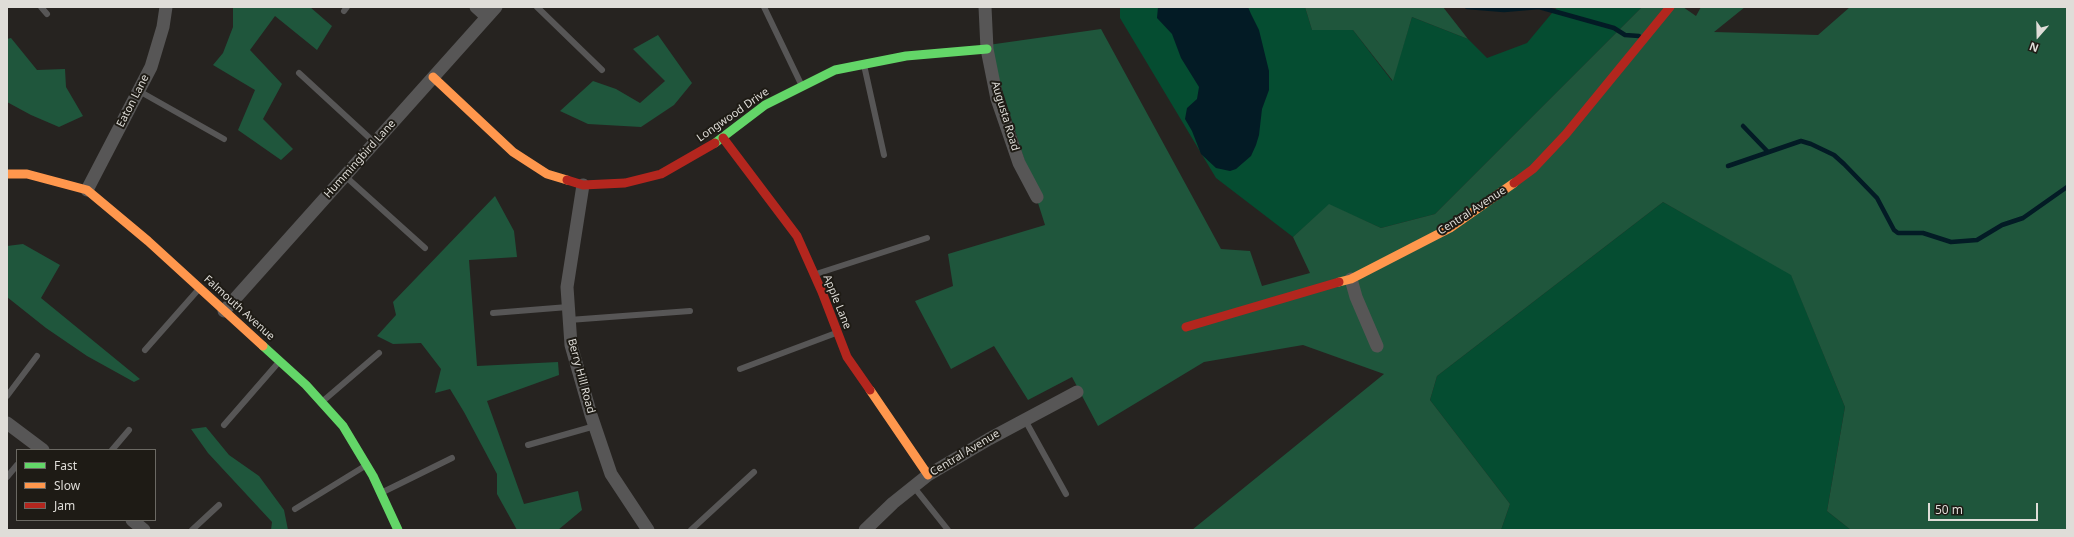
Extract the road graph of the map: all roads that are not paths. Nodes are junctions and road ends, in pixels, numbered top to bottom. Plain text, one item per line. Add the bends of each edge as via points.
1 (41, 7) edge
2 (166, 7) edge
3 (476, 7) edge
4 (496, 7) edge
5 (537, 7) edge
6 (764, 7) edge
7 (985, 7) edge
8 (1670, 7) edge
9 (47, 14) dead end
10 (487, 17) junction
11 (987, 49) junction
12 (864, 63) junction
13 (602, 70) dead end
14 (298, 73) dead end
15 (433, 77) junction
16 (802, 85) junction
17 (138, 91) junction
18 (723, 138) junction
19 (224, 139) dead end
20 (375, 143) junction
21 (884, 155) dead end
22 (7, 174) edge
23 (345, 176) junction
24 (583, 185) junction
25 (87, 190) junction
26 (1037, 197) dead end
27 (927, 238) dead end
28 (425, 248) dead end
29 (814, 275) junction
30 (1351, 279) junction
31 (200, 288) junction
32 (224, 311) junction
33 (690, 311) dead end
34 (493, 313) dead end
35 (569, 313) junction
36 (1186, 327) dead end
37 (837, 333) junction
38 (1377, 346) dead end
39 (145, 350) dead end
40 (379, 354) dead end
41 (37, 356) dead end
42 (280, 362) junction
43 (740, 369) dead end
44 (1077, 392) dead end
45 (7, 396) edge
46 (322, 402) junction
47 (1025, 419) junction
48 (7, 423) edge
49 (224, 425) dead end
50 (595, 426) junction
51 (129, 430) dead end
52 (528, 445) dead end
53 (36, 448) edge
54 (113, 449) edge
55 (452, 458) dead end
56 (366, 465) junction
57 (16, 466) edge
58 (754, 472) dead end
59 (928, 475) junction
60 (7, 477) edge
61 (913, 486) junction
62 (382, 493) junction
63 (1066, 494) dead end
64 (219, 505) dead end
65 (295, 509) dead end
66 (133, 521) edge
67 (144, 530) edge
68 (192, 530) edge
69 (398, 530) edge
70 (647, 530) edge
71 (691, 530) edge
72 (864, 530) edge
73 (948, 530) edge

1 - 9 lane
2 - 17 street, Eaton Lane via 151,67
3 - 10 street
4 - 10 street, Hummingbird Lane
5 - 13 lane
6 - 16 lane
7 - 11 street, Augusta Road
8 - 30 street, Central Avenue via 1566,134 1533,169 1450,228
10 - 15 street, Hummingbird Lane
11 - 12 street, Longwood Drive via 906,56
11 - 26 street, Augusta Road via 997,99 1019,162
12 - 16 street, Longwood Drive via 835,70
12 - 21 lane
14 - 20 lane
15 - 20 street, Hummingbird Lane
15 - 24 street, Longwood Drive via 513,152 547,174
16 - 18 street, Longwood Drive via 766,105
17 - 19 lane
17 - 25 street, Eaton Lane
18 - 24 street, Longwood Drive via 661,174 625,183
18 - 29 street, Apple Lane via 797,236
20 - 23 street, Hummingbird Lane
22 - 25 street, Falmouth Avenue via 26,174
23 - 28 lane
23 - 32 street, Hummingbird Lane
24 - 35 street, Berry Hill Road via 566,286
25 - 31 street, Falmouth Avenue
27 - 29 lane
29 - 37 street, Apple Lane
30 - 36 street, Central Avenue
30 - 38 street
31 - 32 street, Falmouth Avenue
31 - 39 lane
32 - 42 street, Falmouth Avenue
33 - 35 lane
34 - 35 lane
35 - 50 street, Berry Hill Road via 571,345
37 - 43 lane
37 - 59 street, Apple Lane via 847,357
40 - 46 lane
41 - 45 lane
42 - 46 street, Falmouth Avenue
42 - 49 lane
44 - 47 street, Central Avenue
46 - 56 street, Falmouth Avenue via 343,426
47 - 59 street, Central Avenue
47 - 63 lane
48 - 53 street
50 - 52 lane
50 - 70 street, Berry Hill Road via 612,474
51 - 54 lane
55 - 62 lane
56 - 62 street, Falmouth Avenue
56 - 65 lane
57 - 60 lane
58 - 71 lane
59 - 61 street, Central Avenue
61 - 72 street, Central Avenue
61 - 73 lane
62 - 69 street, Falmouth Avenue
64 - 68 lane
66 - 67 street

